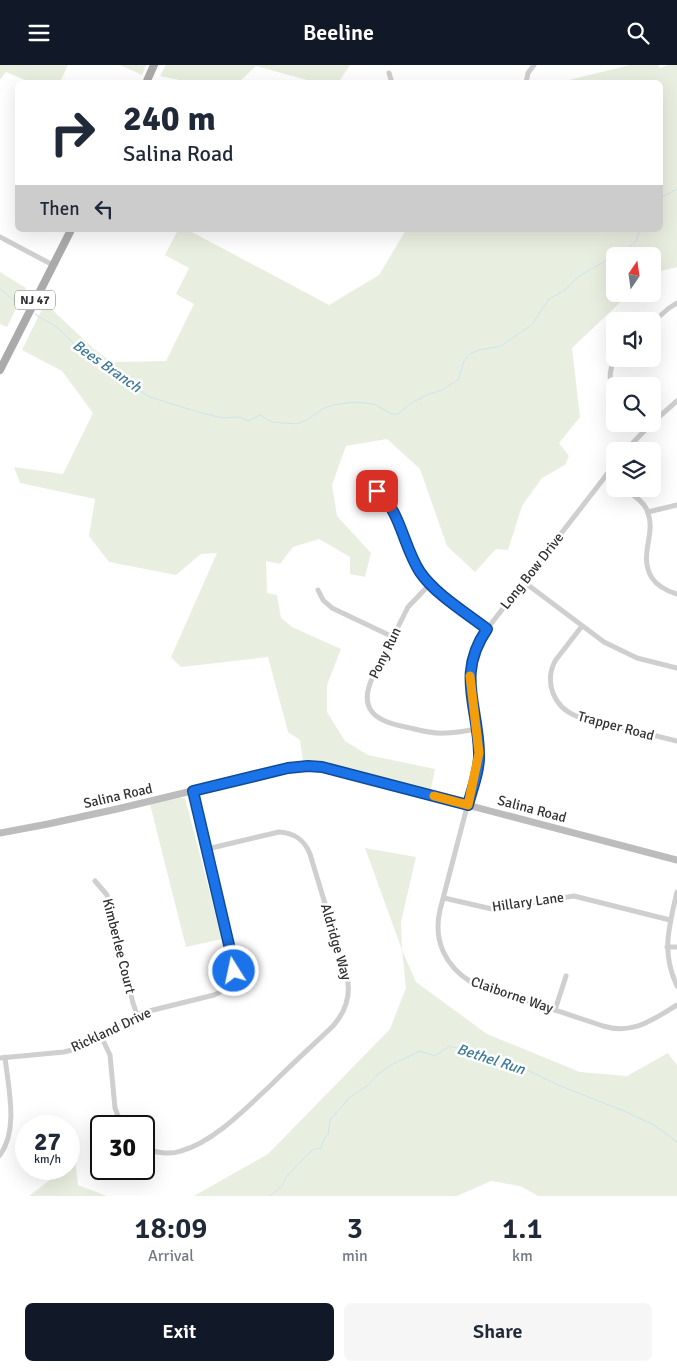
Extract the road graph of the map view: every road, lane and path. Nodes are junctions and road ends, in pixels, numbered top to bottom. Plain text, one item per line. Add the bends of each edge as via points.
1 (154, 65) edge
2 (534, 65) edge
3 (389, 73) dead end
4 (147, 80) edge
5 (391, 80) edge
6 (527, 80) edge
7 (70, 232) edge
8 (0, 237) edge
9 (53, 265) junction
10 (677, 303) edge
11 (661, 315) edge
12 (0, 370) edge
13 (677, 401) edge
14 (661, 414) edge
15 (642, 432) edge
16 (633, 442) edge
17 (606, 475) edge
18 (377, 491) dead end
19 (635, 497) edge
20 (677, 505) edge
21 (648, 512) junction
22 (524, 582) junction
23 (430, 584) junction
24 (318, 590) dead end
25 (677, 594) edge
26 (582, 626) junction
27 (487, 629) junction
28 (393, 637) junction
29 (677, 668) edge
30 (476, 729) junction
31 (677, 741) edge
32 (193, 791) junction
33 (468, 805) junction
34 (0, 833) edge
35 (207, 849) junction
36 (677, 859) edge
37 (95, 881) dead end
38 (677, 892) edge
39 (444, 898) junction
40 (670, 920) junction
41 (667, 947) junction
42 (677, 947) edge
43 (566, 976) dead end
44 (677, 986) edge
45 (677, 1005) edge
46 (555, 1010) junction
47 (137, 1015) junction
48 (101, 1036) junction
49 (2, 1057) edge
50 (118, 1115) edge
51 (155, 1151) edge
52 (0, 1155) edge

1 - 4 main road
2 - 6 street
3 - 5 street
7 - 9 main road, NJ 47
8 - 9 street
9 - 12 main road, NJ 47
10 - 11 street
13 - 14 street
15 - 16 street
17 - 22 street, Long Bow Drive
18 - 23 street via 392,508 414,561
19 - 21 street
20 - 21 street
21 - 25 street via 650,525 645,557 648,572 658,586
22 - 26 street
22 - 27 street, Long Bow Drive
23 - 27 street
23 - 28 street, Pony Run via 408,607
24 - 28 street via 332,608
26 - 29 street via 626,653
26 - 31 street, Trapper Road via 552,668 551,687 557,702 576,716
27 - 30 street, Long Bow Drive via 475,652 470,673
28 - 30 street, Pony Run via 368,691 370,707 376,716 383,722 434,733
30 - 33 street, Long Bow Drive via 479,761
32 - 33 street, Salina Road via 308,766
32 - 34 street, Salina Road
32 - 35 street, Rickland Drive
33 - 36 street, Salina Road
33 - 39 street, Claiborne Way
35 - 47 street, Rickland Drive via 234,965 232,977 226,988 217,994
35 - 51 street, Aldridge Way via 279,832 303,841 310,854 346,973 348,999 333,1027 219,1130 178,1152
37 - 47 street, Kimberlee Court via 107,895
38 - 40 street
39 - 40 street, Hillary Lane via 492,909 574,896
39 - 46 street, Claiborne Way via 438,930 444,955 453,968 478,985
40 - 41 street
41 - 42 street
41 - 44 street via 670,970
43 - 46 street
45 - 46 street, Claiborne Way via 636,1028 625,1030 610,1029
47 - 48 street, Rickland Drive
48 - 49 street, Rickland Drive via 71,1050
48 - 50 street via 110,1055
49 - 52 street via 11,1127

